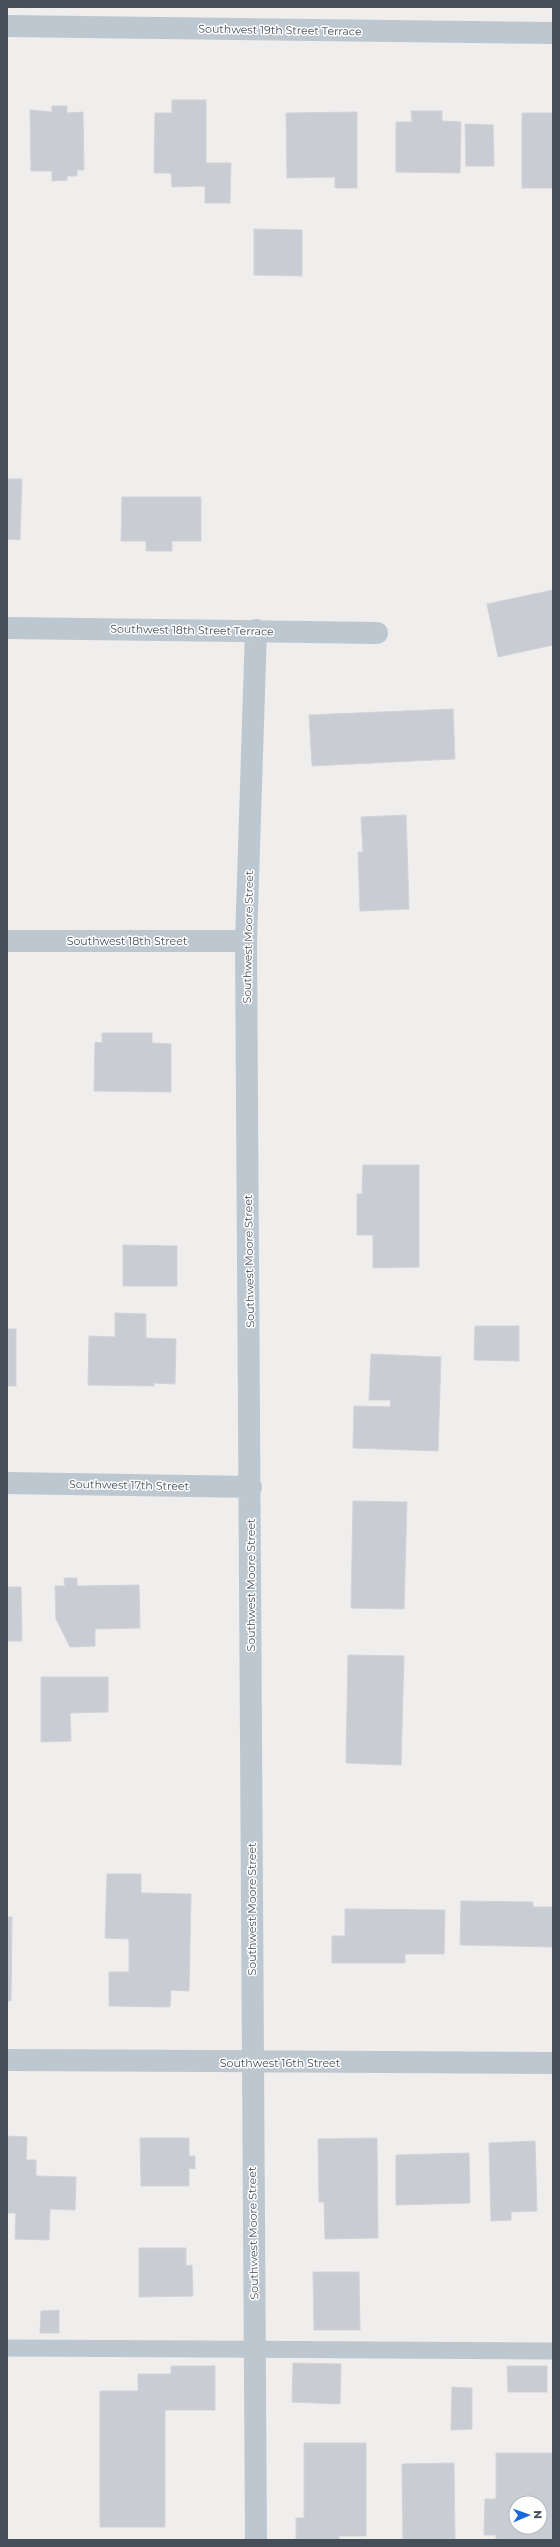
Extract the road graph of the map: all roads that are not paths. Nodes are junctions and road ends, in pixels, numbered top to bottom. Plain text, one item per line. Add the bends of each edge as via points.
1 (7, 26) edge
2 (553, 33) edge
3 (7, 628) edge
4 (256, 630) junction
5 (377, 633) dead end
6 (7, 941) edge
7 (246, 941) junction
8 (7, 1483) edge
9 (251, 1487) junction
10 (7, 2060) edge
11 (252, 2063) junction
12 (553, 2063) edge
13 (7, 2348) edge
14 (255, 2349) junction
15 (553, 2351) edge
16 (256, 2540) edge

1 - 2 street, Southwest 19th Street Terrace
3 - 4 street, Southwest 18th Street Terrace
4 - 5 street, Southwest 18th Street Terrace
4 - 7 street, Southwest Moore Street
6 - 7 street, Southwest 18th Street
7 - 9 street, Southwest Moore Street
8 - 9 street, Southwest 17th Street
9 - 11 street, Southwest Moore Street
10 - 11 street, Southwest 16th Street
11 - 12 street, Southwest 16th Street
11 - 14 street, Southwest Moore Street
13 - 14 lane
14 - 15 lane
14 - 16 street, Southwest Moore Street

